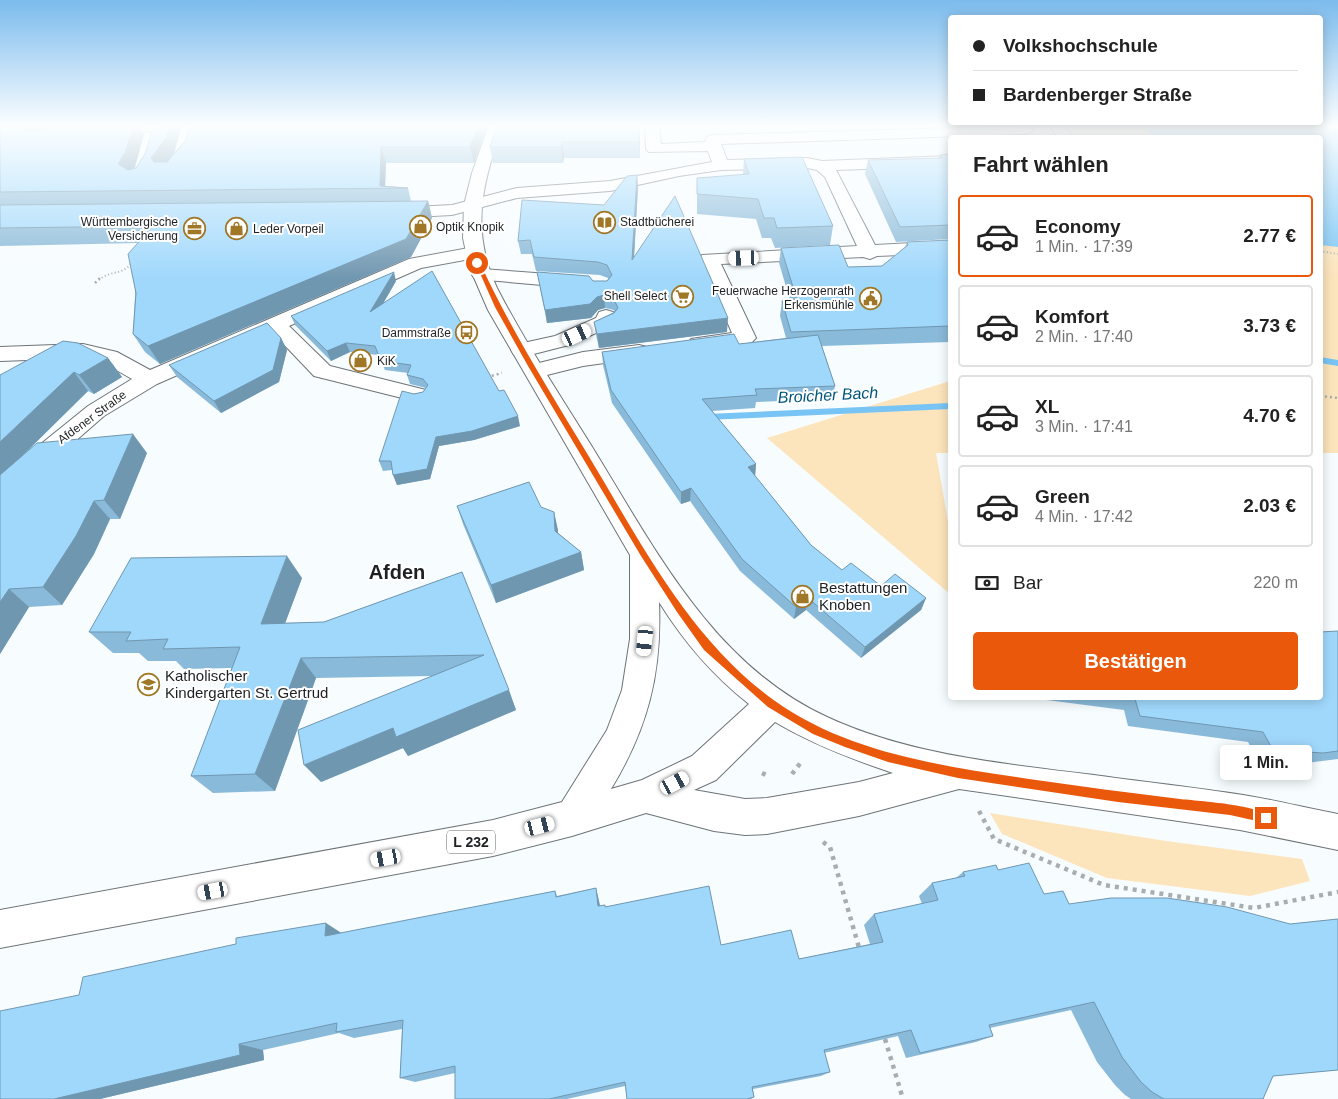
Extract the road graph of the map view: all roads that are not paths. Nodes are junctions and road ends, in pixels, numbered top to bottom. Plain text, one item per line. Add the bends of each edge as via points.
1 (479, 176) edge
2 (655, 176) edge
3 (833, 176) edge
4 (473, 205) junction
5 (376, 213) edge
6 (948, 247) edge
7 (474, 253) junction
8 (870, 253) junction
9 (482, 276) junction
10 (590, 282) edge
11 (606, 316) edge
12 (277, 325) junction
13 (0, 354) edge
14 (530, 362) junction
15 (149, 379) junction
16 (418, 395) edge
17 (0, 492) edge
18 (644, 554) junction
19 (771, 704) junction
20 (958, 774) junction
21 (646, 796) junction
22 (572, 818) junction
23 (1338, 832) edge
24 (0, 928) edge

1 - 4 street
2 - 4 street via 610,186 517,193
3 - 8 street
4 - 5 street via 429,212
4 - 7 street
6 - 8 street
7 - 9 street
7 - 12 street, Afdener Straße via 416,263
8 - 14 street via 709,259 744,338 583,359
9 - 10 street
9 - 14 street
11 - 14 street via 607,321 562,342
12 - 15 street, Afdener Straße
12 - 16 street via 322,371
13 - 15 street via 83,351 109,357
14 - 18 street
15 - 17 street, Afdener Straße via 96,411
18 - 19 street via 707,647
18 - 22 street via 645,641 638,691 616,749
19 - 20 street via 816,730 845,742 888,757
19 - 21 street, L 232 via 704,768
20 - 21 street via 859,799 767,816 714,813
20 - 23 street via 1230,810
21 - 22 street, L 232
22 - 24 street, L 232 via 493,838

